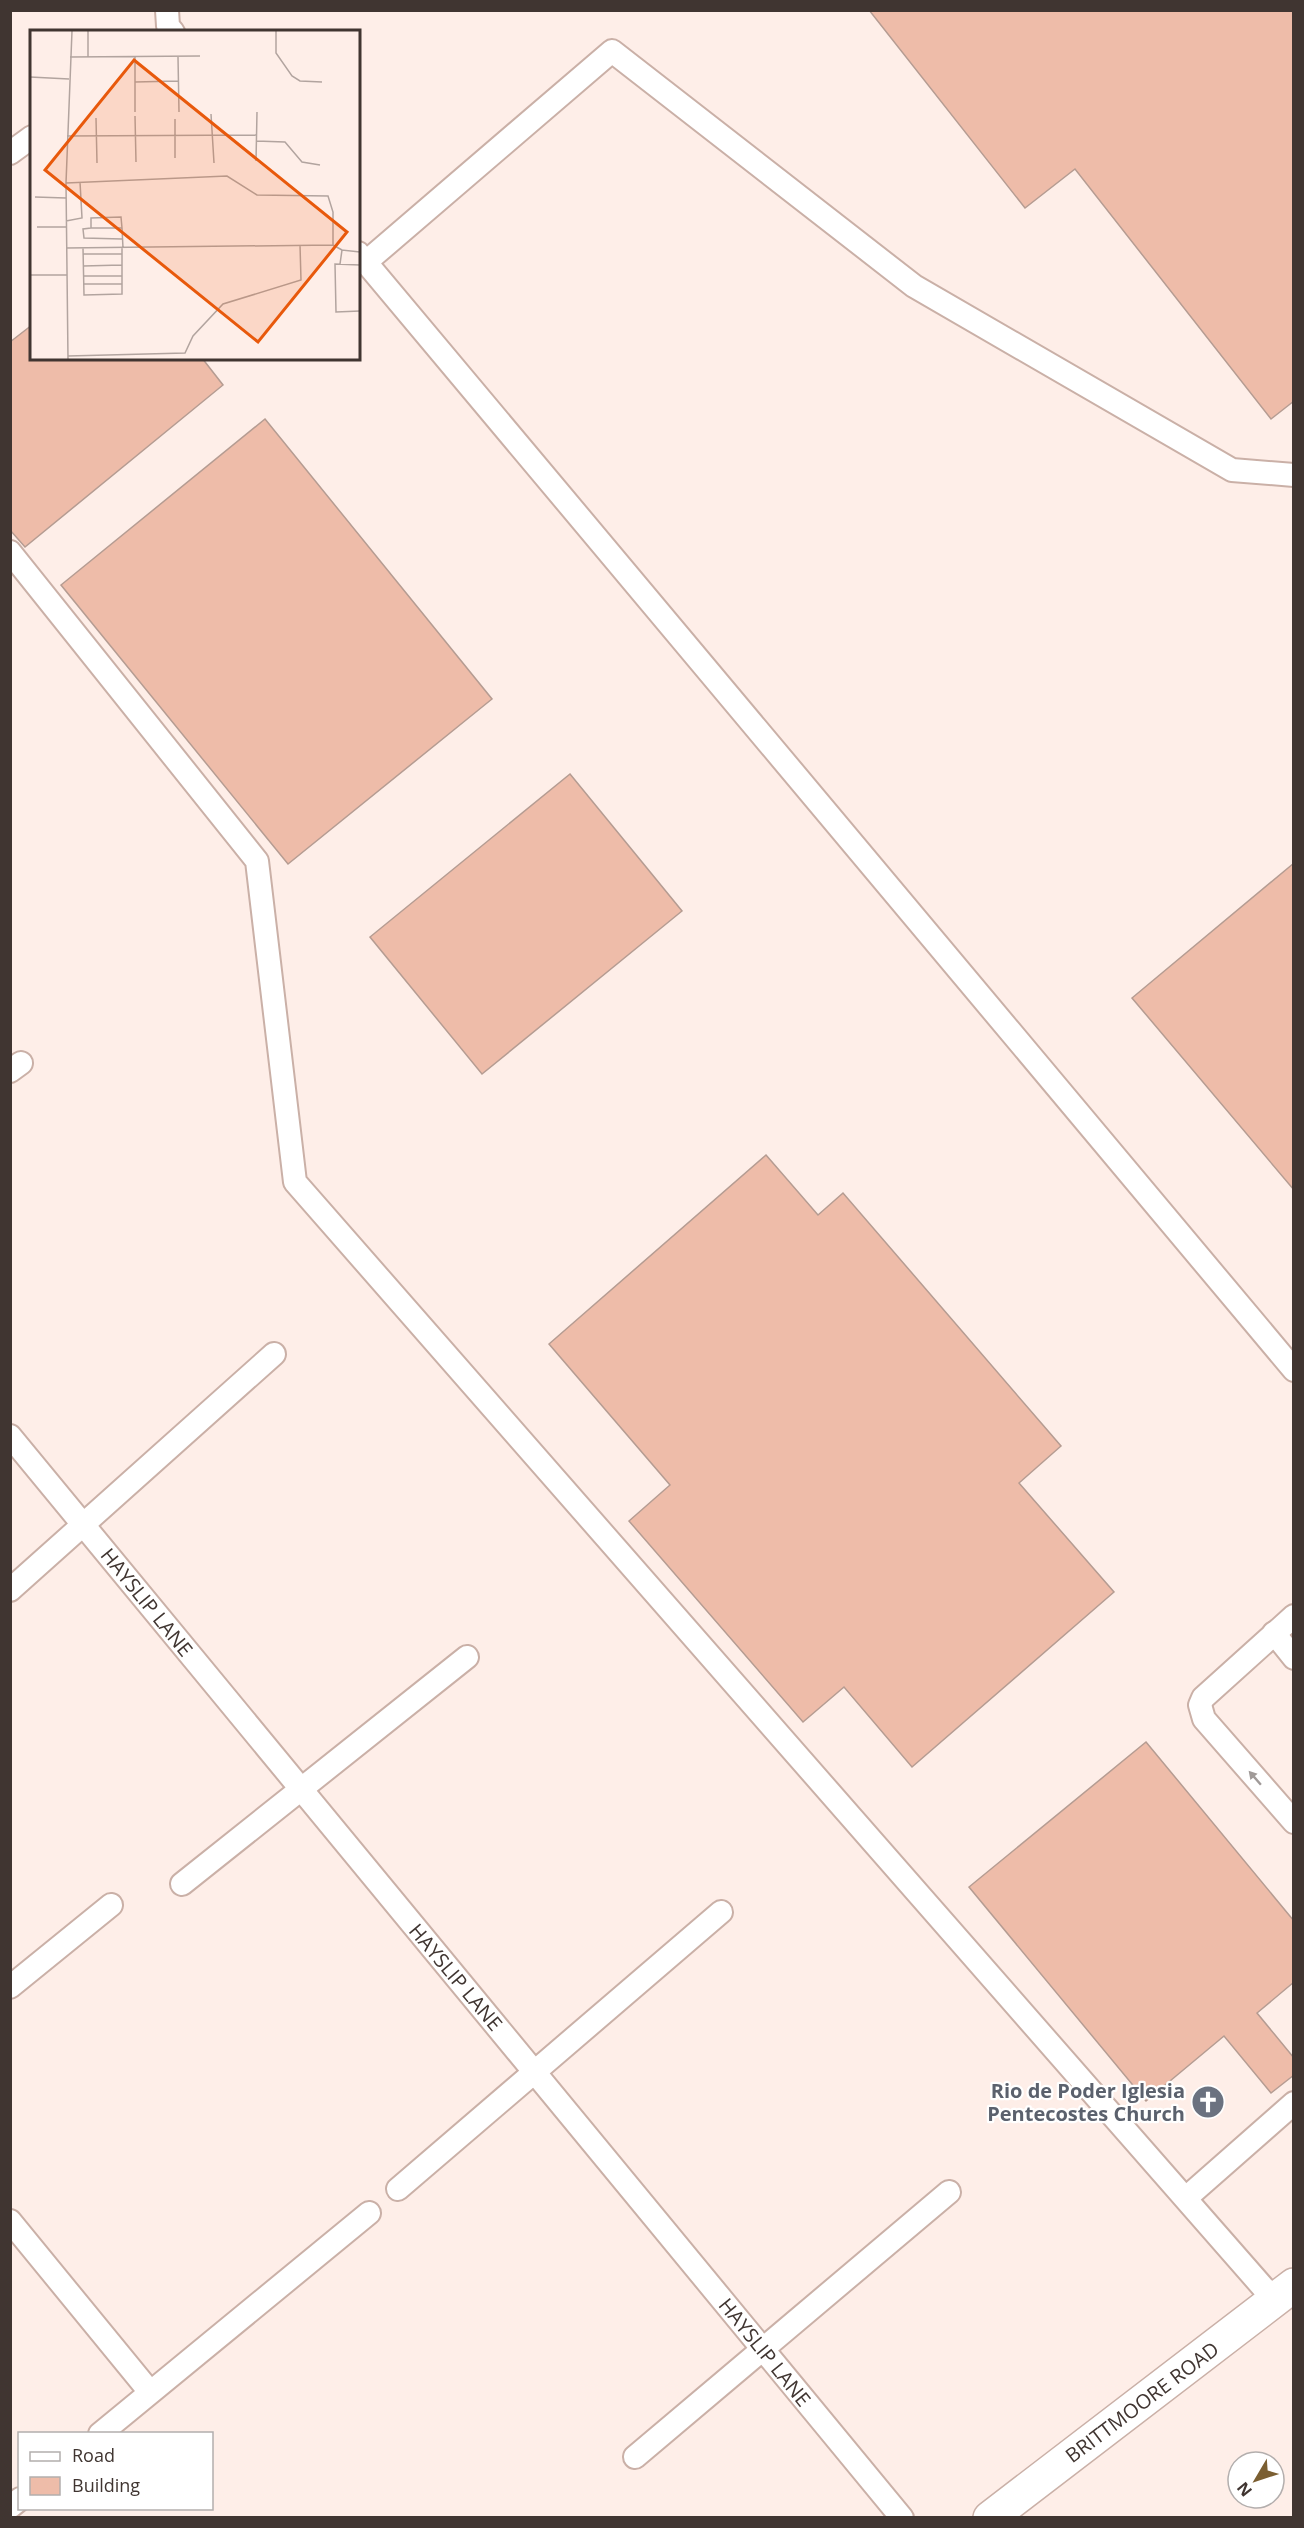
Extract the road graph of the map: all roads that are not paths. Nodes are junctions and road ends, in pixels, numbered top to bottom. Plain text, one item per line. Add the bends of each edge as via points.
1 (30, 138) edge
2 (10, 153) edge
3 (362, 257) edge
4 (1293, 475) edge
5 (10, 552) edge
6 (274, 1354) dead end
7 (1293, 1370) edge
8 (10, 1436) edge
9 (84, 1525) junction
10 (10, 1590) edge
11 (1293, 1616) edge
12 (1274, 1633) junction
13 (466, 1657) dead end
14 (1293, 1658) edge
15 (301, 1789) junction
16 (1293, 1822) edge
17 (182, 1884) dead end
18 (111, 1905) dead end
19 (721, 1912) dead end
20 (10, 1987) edge
21 (535, 2072) junction
22 (1293, 2103) edge
23 (398, 2189) dead end
24 (949, 2192) dead end
25 (1185, 2198) junction
26 (369, 2213) dead end
27 (10, 2221) edge
28 (1284, 2293) edge
29 (764, 2349) junction
30 (150, 2392) junction
31 (101, 2432) edge
32 (635, 2457) dead end
33 (902, 2517) edge
34 (990, 2517) edge

1 - 2 lane
3 - 4 lane via 612,51 914,285 1232,470
3 - 7 lane
5 - 25 lane via 257,861 296,1182
6 - 9 lane
8 - 9 lane, HAYSLIP LANE
9 - 10 lane
9 - 15 lane, HAYSLIP LANE
11 - 12 lane
12 - 14 lane
16 -> 12 lane via 1200,1712 1203,1698
13 - 15 lane
15 - 17 lane
15 - 21 lane, HAYSLIP LANE
18 - 20 lane
19 - 21 lane
21 - 23 lane
21 - 29 lane, HAYSLIP LANE
22 - 25 lane
24 - 29 lane
25 - 28 lane
26 - 30 lane
27 - 30 lane
28 - 34 main road, BRITTMOORE ROAD
29 - 32 lane
29 - 33 lane, HAYSLIP LANE
30 - 31 lane

